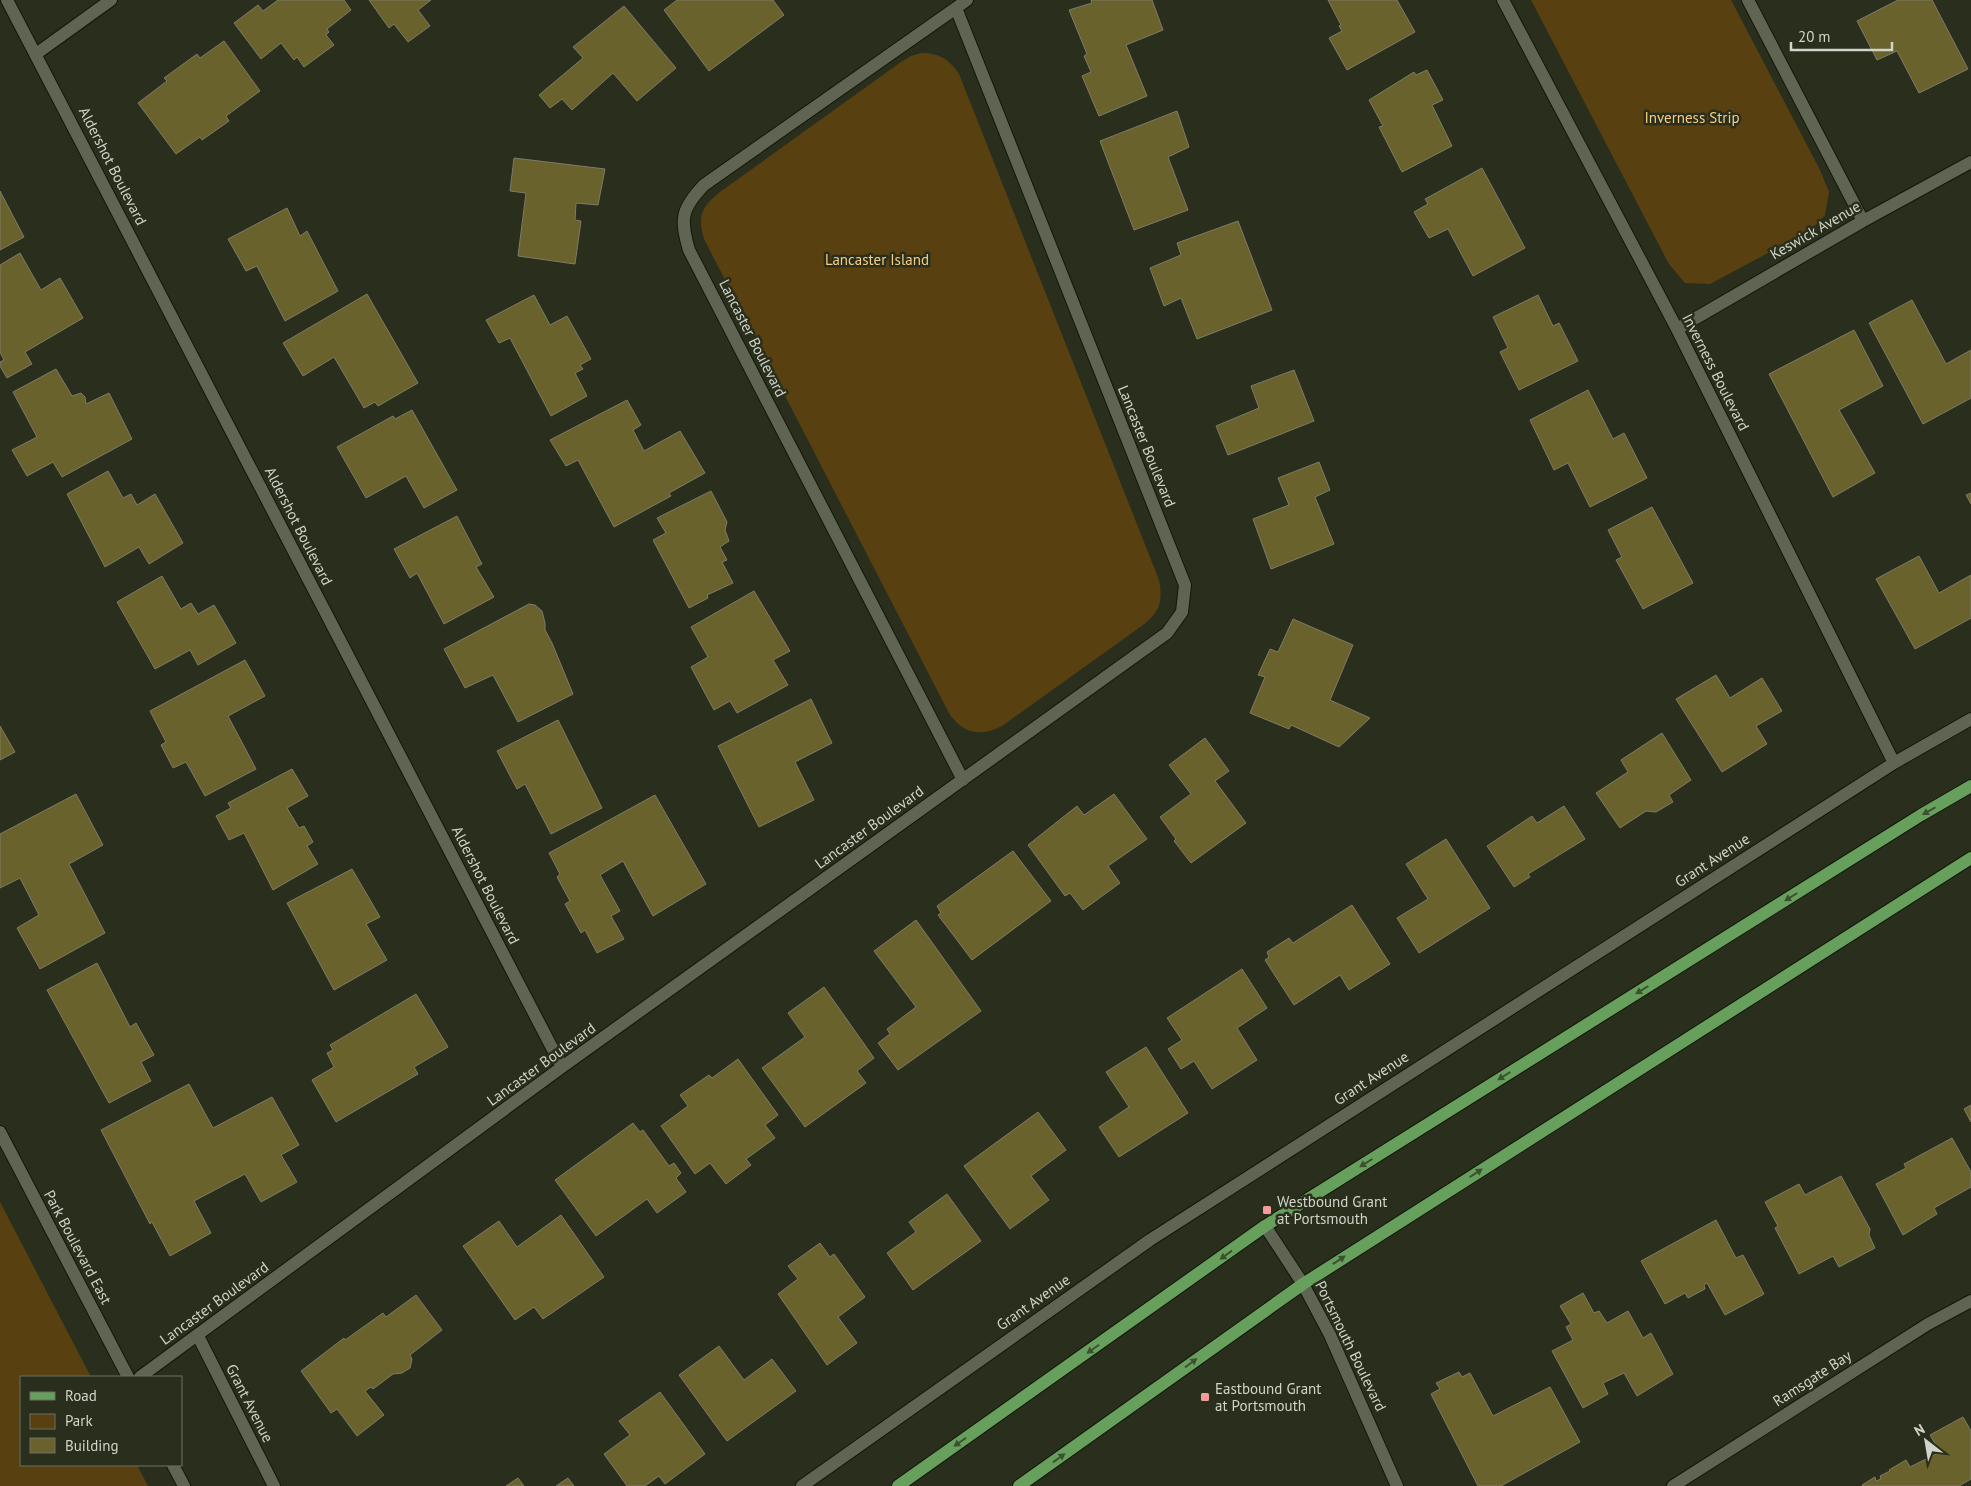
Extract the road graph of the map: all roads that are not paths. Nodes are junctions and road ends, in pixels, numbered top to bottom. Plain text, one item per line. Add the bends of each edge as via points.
1 (7, 0) edge
2 (111, 0) edge
3 (967, 0) edge
4 (1503, 0) edge
5 (1748, 0) edge
6 (956, 8) junction
7 (36, 54) junction
8 (1971, 162) edge
9 (1863, 221) junction
10 (1677, 329) junction
11 (1971, 718) edge
12 (1894, 762) junction
13 (963, 780) junction
14 (1971, 786) edge
15 (1971, 858) edge
16 (562, 1067) junction
17 (0, 1132) edge
18 (1265, 1226) junction
19 (1303, 1284) junction
20 (1971, 1301) edge
21 (198, 1336) junction
22 (127, 1376) edge
23 (141, 1376) edge
24 (174, 1466) edge
25 (184, 1486) edge
26 (274, 1486) edge
27 (802, 1486) edge
28 (898, 1486) edge
29 (1019, 1486) edge
30 (1397, 1486) edge
31 (1673, 1486) edge

1 - 7 street, Aldershot Boulevard
2 - 7 street
3 - 6 street, Lancaster Boulevard
4 - 10 street, Inverness Boulevard
5 - 9 street
6 - 13 street, Lancaster Boulevard via 1185,585 1182,612 1167,633
6 - 13 street, Lancaster Boulevard via 704,185 683,214 689,250
7 - 16 street, Aldershot Boulevard
8 - 9 street, Keswick Avenue
9 - 10 street, Keswick Avenue
10 - 12 street, Inverness Boulevard
11 - 12 street, Grant Avenue
12 - 27 street, Grant Avenue via 1150,1240
13 - 16 street, Lancaster Boulevard
14 -> 18 main road
19 -> 15 main road
16 - 21 street, Lancaster Boulevard
17 - 22 street, Park Boulevard East
18 - 19 street, Portsmouth Boulevard
18 -> 28 main road
29 -> 19 main road
19 - 30 street, Portsmouth Boulevard via 1330,1335
20 - 31 street, Ramsgate Bay via 1928,1324
21 - 23 street, Lancaster Boulevard
21 - 26 street, Grant Avenue
24 - 25 street

